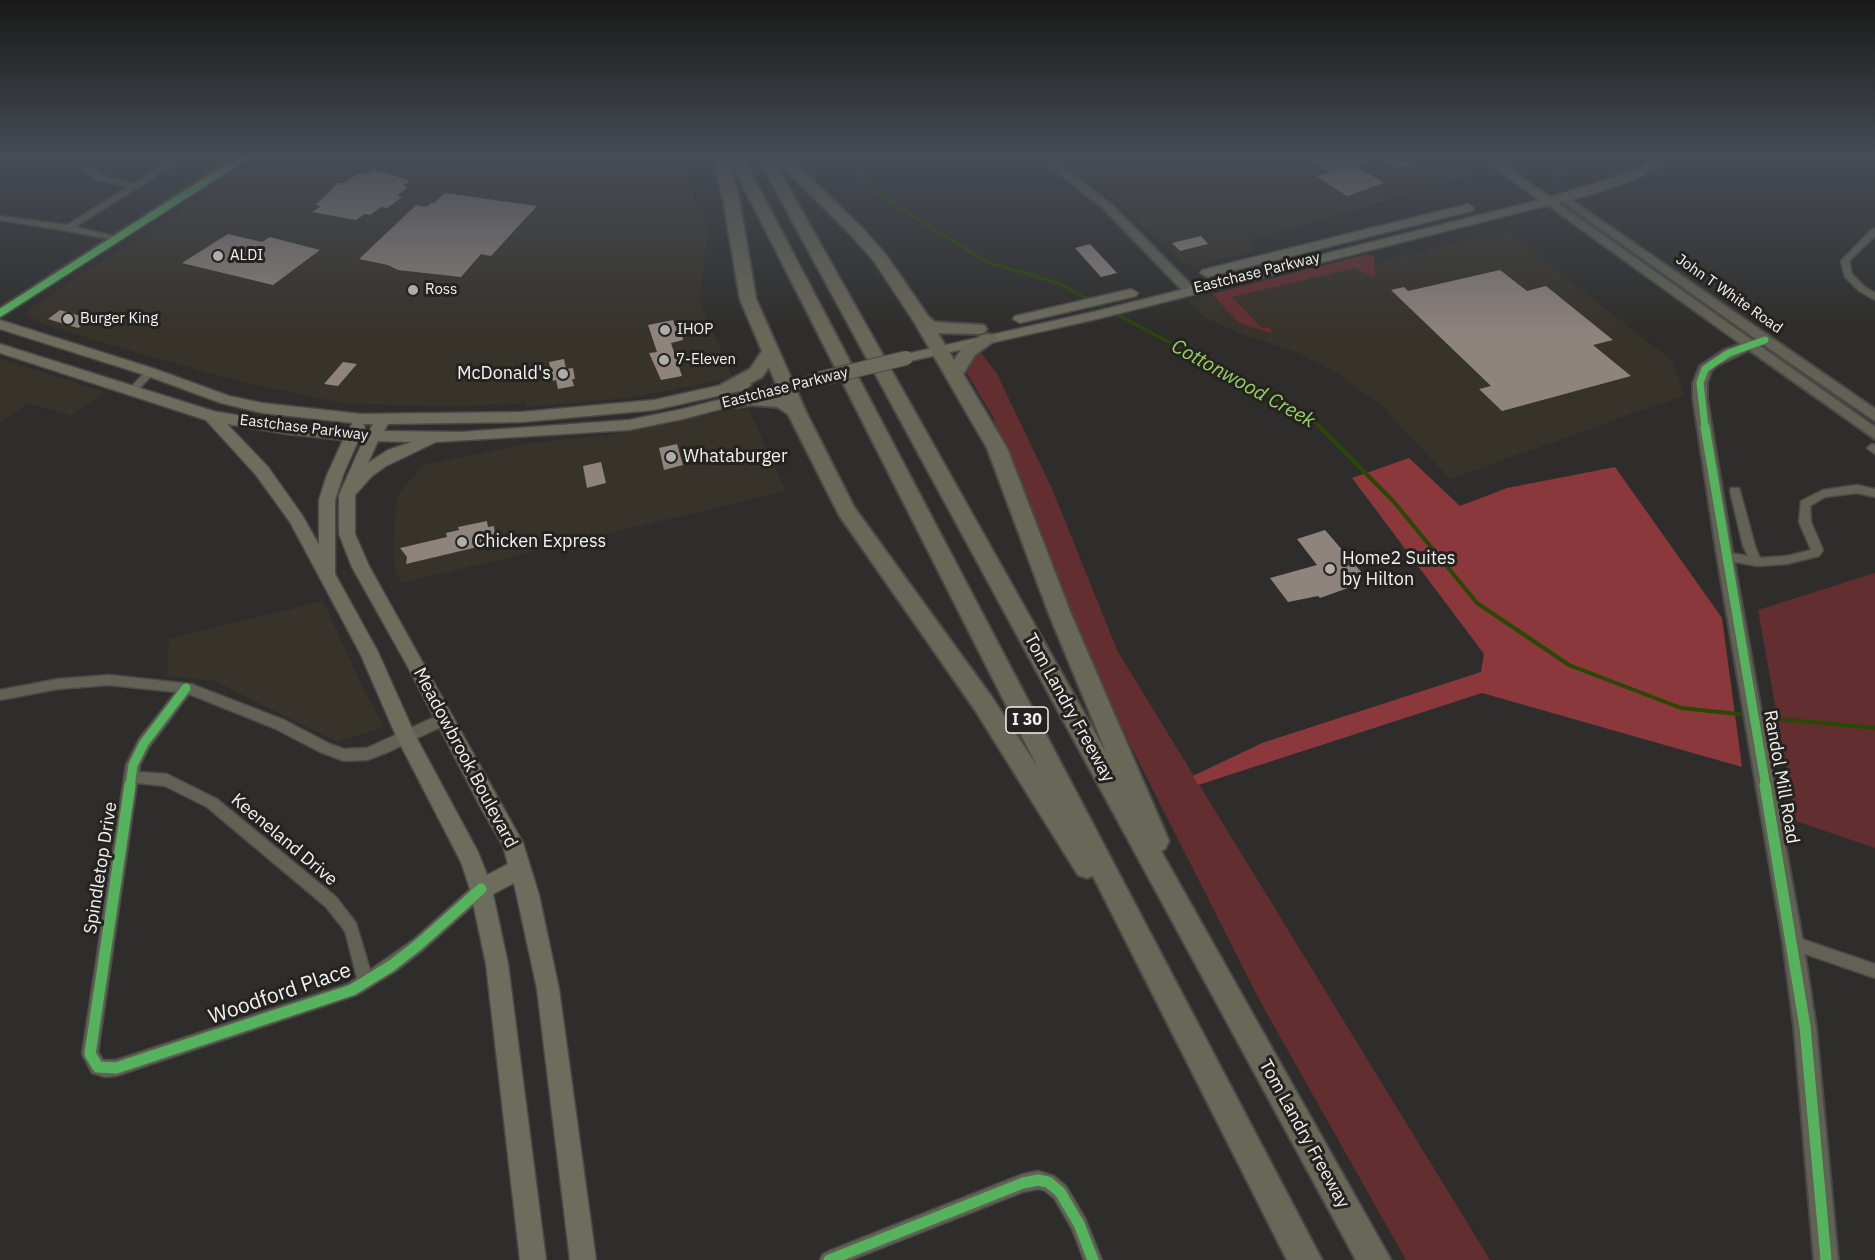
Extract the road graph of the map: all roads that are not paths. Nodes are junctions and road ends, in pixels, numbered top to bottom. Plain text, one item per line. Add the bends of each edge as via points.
1 (89, 215) edge
2 (153, 215) edge
3 (734, 215) edge
4 (765, 215) edge
5 (797, 215) edge
6 (839, 215) edge
7 (1116, 215) edge
8 (1443, 215) edge
9 (1479, 215) edge
10 (1576, 215) edge
11 (1588, 215) edge
12 (0, 218) edge
13 (68, 228) junction
14 (1875, 231) edge
15 (1357, 235) junction
16 (115, 239) junction
17 (1370, 245) junction
18 (1185, 286) junction
19 (1875, 297) edge
20 (0, 313) edge
21 (922, 321) junction
22 (0, 324) edge
23 (983, 334) junction
24 (1765, 340) junction
25 (1748, 345) junction
26 (937, 346) junction
27 (0, 348) edge
28 (770, 352) junction
29 (150, 372) junction
30 (954, 374) junction
31 (784, 381) junction
32 (132, 391) junction
33 (732, 394) junction
34 (654, 405) junction
35 (612, 408) junction
36 (797, 411) junction
37 (211, 416) junction
38 (1875, 417) edge
39 (361, 419) junction
40 (383, 420) junction
41 (614, 426) junction
42 (566, 430) junction
43 (1875, 434) edge
44 (352, 436) junction
45 (375, 436) junction
46 (461, 437) junction
47 (1735, 491) dead end
48 (1875, 493) edge
49 (346, 502) junction
50 (1725, 556) junction
51 (1757, 562) junction
52 (328, 576) junction
53 (186, 688) junction
54 (0, 695) edge
55 (444, 719) junction
56 (407, 738) junction
57 (132, 777) junction
58 (520, 869) junction
59 (481, 889) junction
60 (1793, 943) junction
61 (1206, 959) junction
62 (1875, 971) edge
63 (1156, 973) junction
64 (366, 983) junction
65 (98, 1067) joint
66 (533, 1260) edge
67 (583, 1260) edge
68 (829, 1260) edge
69 (1093, 1260) edge
70 (1305, 1260) edge
71 (1374, 1260) edge
72 (1826, 1260) edge

1 - 13 street
2 - 16 street
3 - 28 highway via 748,299
4 - 63 highway, I 30
5 - 61 highway, Tom Landry Freeway / I 30
6 - 21 highway via 880,258
7 - 18 street
8 - 15 main road, Eastchase Parkway
9 - 17 main road, Eastchase Parkway
10 - 25 street, John T White Road
11 - 24 street, John T White Road
12 - 13 street
13 - 16 street
14 - 19 street via 1845,261 1848,275
15 - 17 main road
15 - 18 main road, Eastchase Parkway
16 - 20 street
17 - 18 main road, Eastchase Parkway
18 - 23 main road, Eastchase Parkway via 1106,299
18 - 23 main road, Eastchase Parkway via 1126,307 1068,321
21 - 23 highway via 931,327
21 - 26 highway
22 - 29 main road, Eastchase Parkway
23 - 26 main road, Eastchase Parkway
23 - 30 highway
24 - 25 street, Randol Mill Road
24 - 38 street, John T White Road
25 - 43 street, John T White Road
25 - 50 street, Randol Mill Road via 1711,363 1700,383
26 - 30 highway
26 - 31 main road, Eastchase Parkway, bridge
27 - 32 main road, Eastchase Parkway
28 - 31 highway
28 - 33 highway via 756,373
29 - 32 street
29 - 39 main road, Eastchase Parkway via 226,400
30 - 61 highway via 997,448 1060,614
31 - 33 main road, Eastchase Parkway
31 - 36 highway
32 - 37 main road, Eastchase Parkway
33 - 34 main road, Eastchase Parkway
33 - 36 highway via 777,401
33 - 41 main road, Eastchase Parkway via 665,418
34 - 35 main road, Eastchase Parkway
34 - 41 main road via 620,418
35 - 40 main road, Eastchase Parkway via 522,417
35 - 42 main road via 608,417
36 - 63 highway via 846,510 983,703
37 - 44 main road, Eastchase Parkway
37 - 52 main road via 262,471 296,519
39 - 40 main road, Eastchase Parkway
39 - 44 main road
40 - 45 main road, Meadowbrook Boulevard
41 - 42 main road, Eastchase Parkway
42 - 46 main road, Eastchase Parkway
44 - 45 main road, Eastchase Parkway
44 - 52 main road via 327,500
45 - 46 main road, Eastchase Parkway
45 - 49 main road, Meadowbrook Boulevard via 364,453
46 - 49 main road via 427,442 392,455 366,472
47 - 51 street
48 - 51 street via 1857,489 1810,500 1803,511 1804,522 1815,553
49 - 55 main road, Meadowbrook Boulevard via 347,534 361,567
50 - 51 street
50 - 60 street, Randol Mill Road
52 - 56 main road via 369,652
53 - 54 street via 109,680
53 - 56 street via 236,705 344,755 367,754
53 - 57 street, Spindletop Drive via 144,743 133,765
55 - 56 street
55 - 58 main road, Meadowbrook Boulevard via 513,843
56 - 59 main road via 471,859
57 - 64 street, Keeneland Drive via 167,780 212,803 331,902 351,928
57 - 65 street, Spindletop Drive via 90,1054
58 - 59 main road
58 - 67 main road, Meadowbrook Boulevard via 548,989
59 - 64 street, Woodford Place
59 - 66 main road via 497,964
60 - 62 street
60 - 72 street, Randol Mill Road via 1805,1027
61 - 71 highway, Tom Landry Freeway / I 30
63 - 70 highway, I 30
64 - 65 street, Woodford Place via 338,997 116,1068
68 - 69 street via 1038,1180 1048,1182 1060,1192 1079,1224

